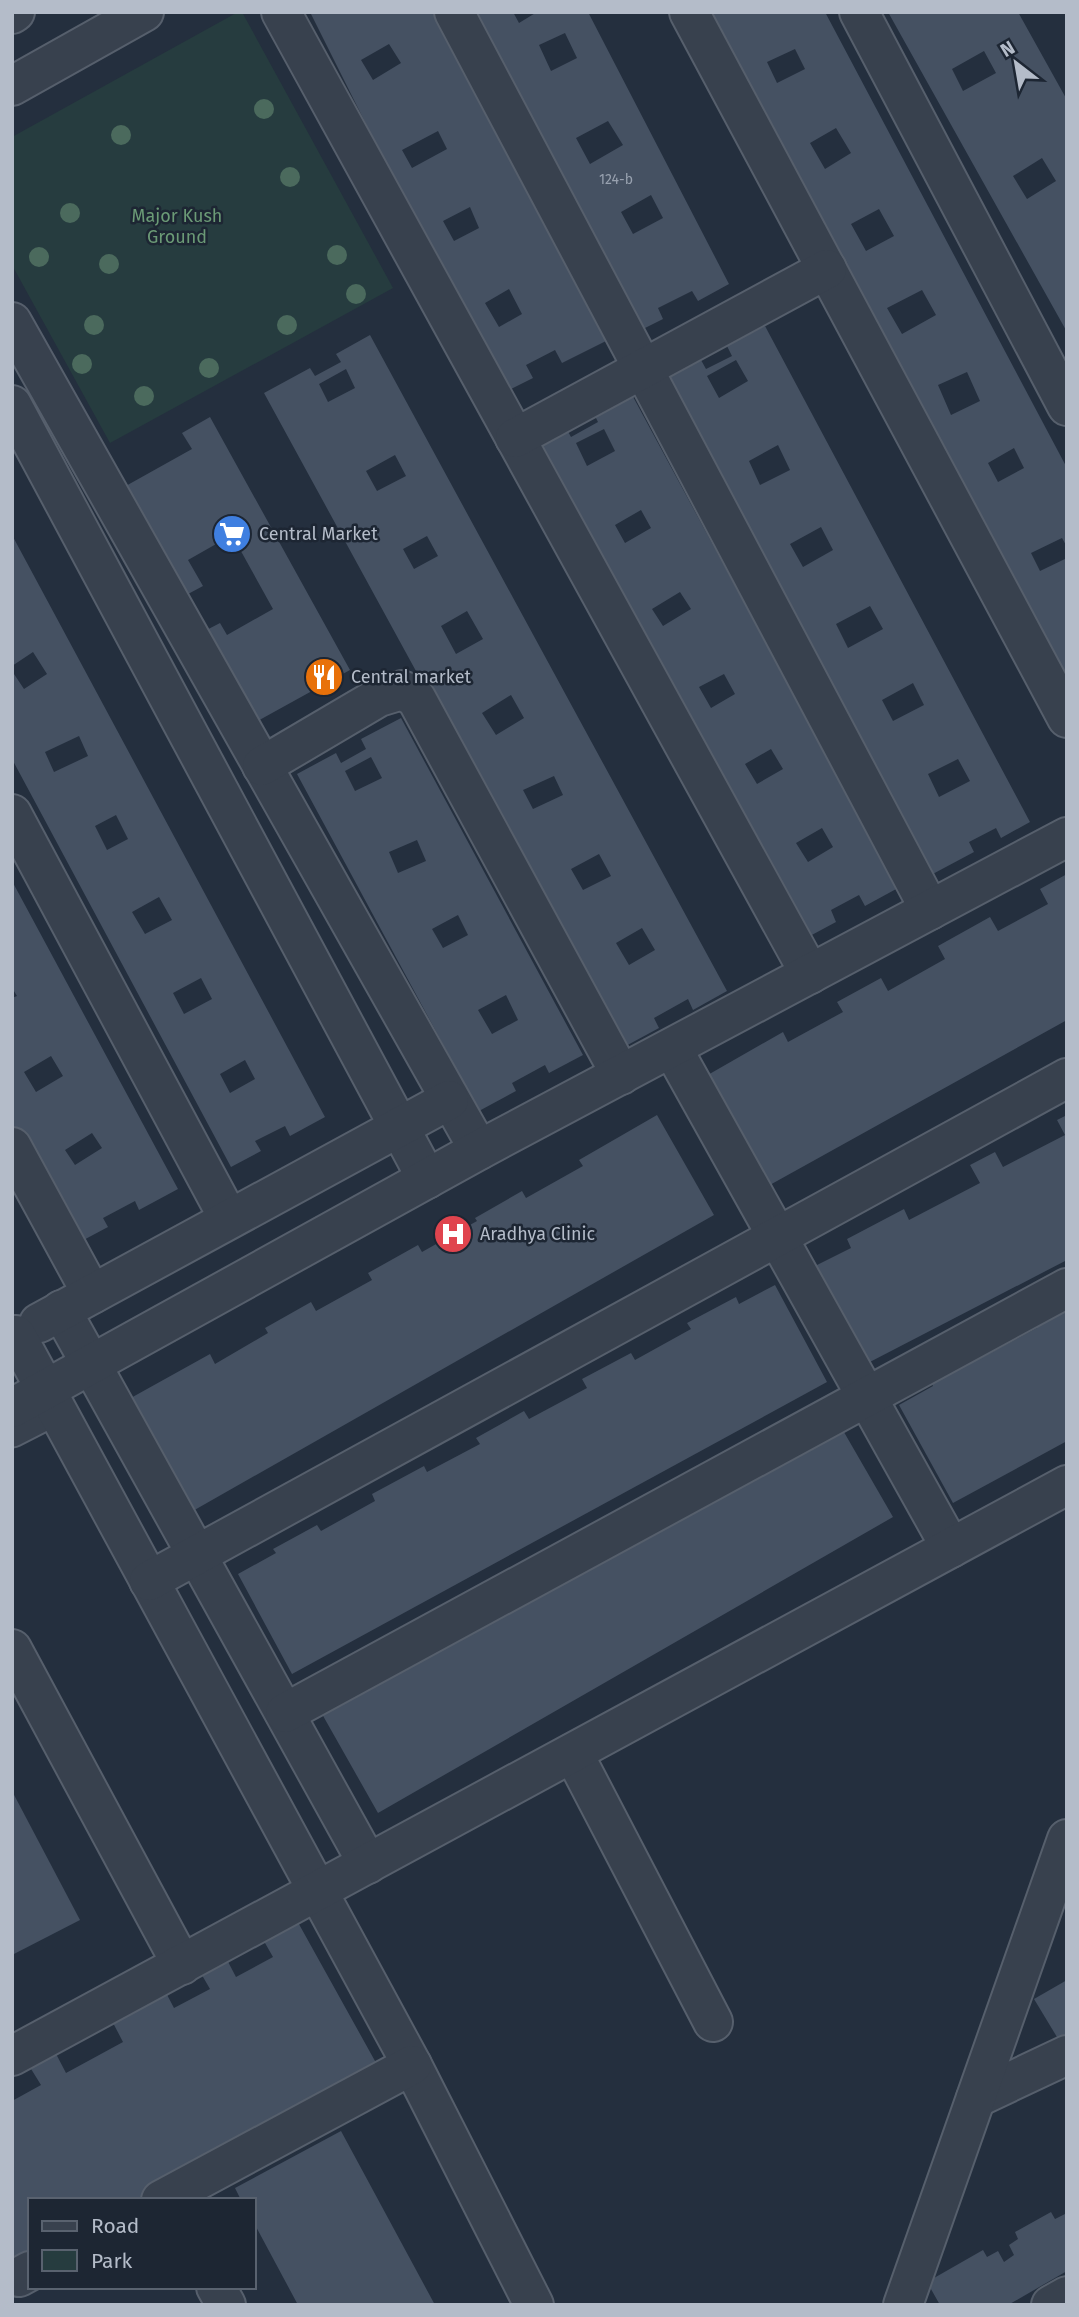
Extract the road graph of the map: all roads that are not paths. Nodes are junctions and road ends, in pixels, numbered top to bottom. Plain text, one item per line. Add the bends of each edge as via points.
1 (144, 12) edge
2 (281, 12) edge
3 (454, 12) edge
4 (689, 12) edge
5 (859, 12) edge
6 (12, 86) edge
7 (827, 269) junction
8 (12, 321) edge
9 (642, 369) junction
10 (12, 405) edge
11 (1067, 405) edge
12 (515, 438) junction
13 (1067, 718) edge
14 (262, 766) junction
15 (12, 814) edge
16 (1067, 837) edge
17 (930, 910) junction
18 (810, 974) junction
19 (672, 1048) junction
20 (621, 1075) junction
21 (1067, 1078) edge
22 (450, 1100) junction
23 (399, 1127) junction
24 (12, 1147) edge
25 (479, 1150) junction
26 (427, 1179) junction
27 (229, 1219) junction
28 (777, 1237) junction
29 (1067, 1288) edge
30 (77, 1302) junction
31 (14, 1336) edge
32 (91, 1364) junction
33 (867, 1397) junction
34 (50, 1399) junction
35 (12, 1408) edge
36 (12, 1430) edge
37 (1067, 1485) edge
38 (951, 1548) junction
39 (197, 1556) junction
40 (149, 1581) junction
41 (12, 1649) edge
42 (285, 1713) junction
43 (573, 1753) junction
44 (1067, 1839) edge
45 (368, 1864) junction
46 (317, 1892) junction
47 (1050, 1926) edge
48 (182, 1965) junction
49 (713, 2022) dead end
50 (1067, 2055) edge
51 (12, 2056) edge
52 (412, 2065) junction
53 (976, 2098) junction
54 (168, 2198) edge
55 (217, 2289) edge
56 (1067, 2296) edge
57 (226, 2305) edge
58 (534, 2305) edge
59 (903, 2305) edge
60 (1051, 2305) edge

1 - 6 street
2 - 12 street
3 - 9 street
4 - 7 street
5 - 11 street
7 - 9 street
7 - 13 street
8 - 14 street
9 - 12 street
9 - 17 street
10 - 23 street
12 - 18 street
14 - 20 street via 379,697 402,690 416,698
14 - 22 street
15 - 27 street
16 - 17 street
17 - 18 street
18 - 19 street
19 - 20 street
19 - 28 street
20 - 25 street
21 - 28 street
22 - 23 street
22 - 25 street
23 - 26 street
23 - 27 street
24 - 30 street
25 - 26 street
26 - 32 street
27 - 30 street
28 - 33 street
28 - 39 street
29 - 33 street
30 - 31 street
30 - 32 street
31 - 34 street
32 - 34 street
32 - 39 street
33 - 38 street
33 - 42 street
34 - 35 street
34 - 36 street
34 - 40 street
37 - 38 street
38 - 43 street
39 - 40 street
39 - 42 street
40 - 46 street
41 - 48 street
42 - 45 street
43 - 45 street
43 - 49 street
44 - 47 street
45 - 46 street
46 - 48 street
46 - 52 street
47 - 53 street
48 - 51 street
50 - 53 street
52 - 54 street
52 - 58 street
53 - 59 street
55 - 57 street
56 - 60 street

